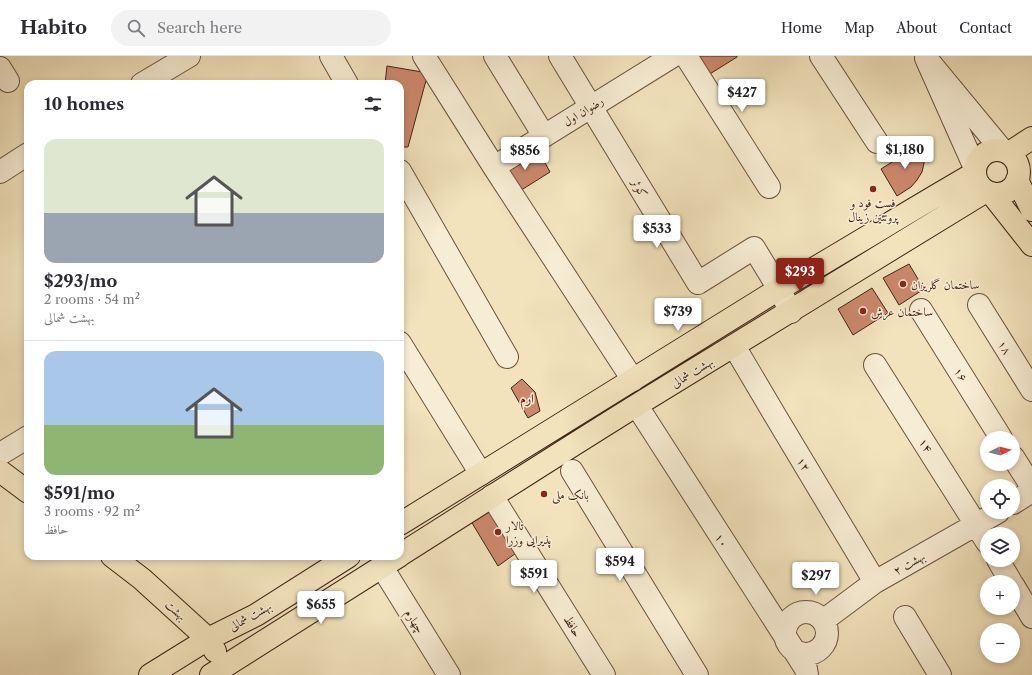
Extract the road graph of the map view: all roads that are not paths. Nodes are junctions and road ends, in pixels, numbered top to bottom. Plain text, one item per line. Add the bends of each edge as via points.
1 (189, 56) edge
2 (330, 56) edge
3 (424, 56) edge
4 (495, 56) edge
5 (560, 56) edge
6 (673, 56) edge
7 (686, 56) edge
8 (821, 56) edge
9 (925, 57) edge
10 (149, 80) edge
11 (345, 80) edge
12 (591, 107) junction
13 (544, 136) junction
14 (1032, 138) edge
15 (876, 142) dead end
16 (1005, 152) junction
17 (24, 157) edge
18 (494, 167) junction
19 (0, 172) edge
20 (1023, 173) edge
21 (982, 181) junction
22 (404, 186) edge
23 (769, 187) dead end
24 (408, 202) edge
25 (1032, 210) edge
26 (1032, 245) edge
27 (779, 289) junction
28 (979, 305) dead end
29 (922, 310) dead end
30 (791, 312) junction
31 (734, 346) junction
32 (404, 349) edge
33 (507, 357) dead end
34 (875, 365) dead end
35 (633, 380) junction
36 (1032, 390) edge
37 (636, 406) junction
38 (997, 431) edge
39 (24, 439) edge
40 (0, 454) edge
41 (1020, 467) edge
42 (0, 471) edge
43 (572, 471) dead end
44 (481, 474) junction
45 (1032, 487) edge
46 (24, 489) edge
47 (1032, 491) edge
48 (492, 496) junction
49 (1020, 498) edge
50 (404, 518) edge
51 (993, 519) edge
52 (987, 527) edge
53 (980, 530) edge
54 (980, 534) edge
55 (404, 553) edge
56 (117, 560) edge
57 (343, 560) edge
58 (392, 560) edge
59 (394, 560) edge
60 (875, 582) junction
61 (1020, 597) edge
62 (905, 617) dead end
63 (1032, 617) edge
64 (824, 620) junction
65 (208, 639) junction
66 (789, 645) junction
67 (221, 672) edge
68 (150, 675) edge
69 (449, 675) edge
70 (604, 675) edge
71 (696, 675) edge
72 (807, 675) edge
73 (940, 675) edge

1 - 10 street
2 - 11 street
3 - 18 street
4 - 13 street
5 - 12 street, کوثر
6 - 12 street, رضوان اول
7 - 23 street
8 - 15 street
9 - 16 street
9 - 21 street
12 - 13 street, رضوان اول
12 - 27 street, کوثر via 698,283 754,248
13 - 18 street, رضوان اول
14 - 16 main road
16 - 20 main road
16 - 21 main road via 990,151 977,162
17 - 19 street
18 - 35 street
20 - 21 main road via 1011,188 1002,193
20 - 25 main road
21 - 26 main road
21 - 27 main road, بهشت شمالی
21 - 30 main road, بهشت شمالی
22 - 24 street
24 - 33 street
27 - 30 street
27 - 35 main road, بهشت شمالی
28 - 36 street, ۱۸
29 - 38 street, ۱۶
30 - 31 main road, بهشت شمالی
31 - 37 main road, بهشت شمالی
31 - 60 street, ۱۲
32 - 44 street
34 - 53 street, ۱۴
35 - 44 main road, بهشت شمالی
37 - 48 main road, بهشت شمالی
37 - 66 street, ۱۰
39 - 40 street
41 - 45 street
42 - 46 main road
43 - 71 street
44 - 50 main road, بهشت شمالی
47 - 49 street
48 - 55 main road, بهشت شمالی
48 - 70 street, حافظ
51 - 52 street, بهشت ۲
54 - 60 street, بهشت ۲
56 - 65 main road, بهشت
57 - 65 main road, بهشت شمالی via 256,615
58 - 67 main road, بهشت شمالی
59 - 69 street, چهارم
60 - 64 street, بهشت ۲
61 - 63 street
62 - 73 street
64 - 66 street via 813,612 806,611 794,616 789,620 785,633
64 - 66 street via 828,634 822,647 816,652 801,653
65 - 67 main road, بهشت
65 - 68 main road, بهشت شمالی
66 - 72 street, ۱۰ via 806,669

